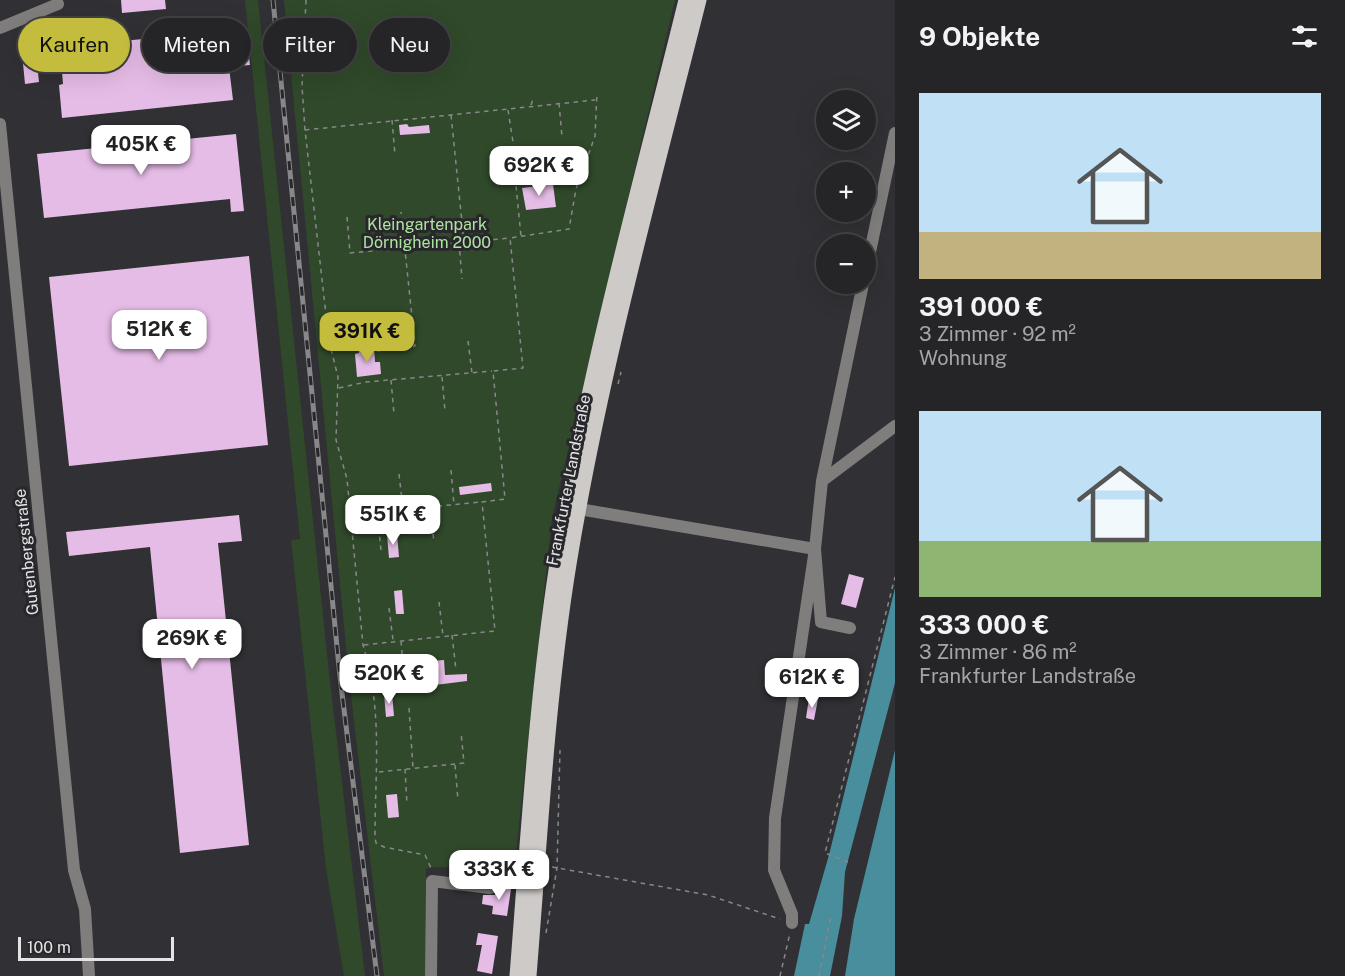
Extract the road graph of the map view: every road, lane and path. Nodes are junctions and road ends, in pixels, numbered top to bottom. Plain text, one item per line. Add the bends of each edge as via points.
1 (306, 0) edge
2 (686, 0) edge
3 (699, 0) edge
4 (58, 4) dead end
5 (0, 28) edge
6 (597, 93) dead end
7 (532, 99) dead end
8 (596, 100) junction
9 (559, 103) junction
10 (531, 106) junction
11 (508, 109) junction
12 (451, 114) junction
13 (392, 120) junction
14 (0, 124) edge
15 (305, 130) junction
16 (895, 133) edge
17 (562, 137) dead end
18 (513, 142) dead end
19 (395, 155) dead end
20 (516, 186) dead end
21 (401, 212) dead end
22 (347, 217) dead end
23 (874, 234) edge
24 (521, 237) junction
25 (510, 238) junction
26 (459, 242) junction
27 (464, 242) junction
28 (405, 248) junction
29 (462, 279) dead end
30 (861, 294) edge
31 (468, 341) dead end
32 (377, 351) dead end
33 (621, 369) dead end
34 (493, 370) junction
35 (472, 373) junction
36 (442, 375) junction
37 (391, 380) junction
38 (339, 388) junction
39 (616, 392) dead end
40 (446, 411) dead end
41 (394, 414) dead end
42 (895, 426) edge
43 (451, 470) dead end
44 (399, 474) dead end
45 (822, 482) junction
46 (482, 502) junction
47 (454, 505) junction
48 (430, 507) junction
49 (579, 509) junction
50 (403, 510) junction
51 (377, 512) junction
52 (351, 514) junction
53 (434, 542) dead end
54 (815, 549) junction
55 (381, 550) dead end
56 (895, 577) edge
57 (440, 602) dead end
58 (389, 608) dead end
59 (850, 628) dead end
60 (452, 635) junction
61 (442, 636) junction
62 (401, 640) junction
63 (393, 641) junction
64 (363, 645) junction
65 (456, 670) dead end
66 (404, 675) dead end
67 (409, 708) dead end
68 (461, 732) dead end
69 (560, 746) dead end
70 (455, 764) junction
71 (413, 768) junction
72 (405, 769) junction
73 (378, 772) junction
74 (458, 800) dead end
75 (407, 805) dead end
76 (848, 862) dead end
77 (538, 865) junction
78 (557, 867) junction
79 (432, 881) junction
80 (490, 888) dead end
81 (831, 916) dead end
82 (792, 923) junction
83 (546, 934) dead end
84 (89, 976) edge
85 (431, 976) edge
86 (517, 976) edge
87 (529, 976) edge
88 (780, 976) edge
89 (819, 976) edge

1 - 15 path via 302,86
2 - 86 main road, Frankfurter Landstraße via 585,415 558,562 538,718
3 - 49 main road, Frankfurter Landstraße via 620,320
4 - 5 street
6 - 8 path
7 - 10 path
8 - 9 path
8 - 24 path via 595,136 576,189 570,229
9 - 10 path
9 - 17 path
10 - 11 path
11 - 12 path
11 - 18 path
12 - 13 path
12 - 27 path
13 - 15 path
13 - 19 path
14 - 84 street, Gutenbergstraße via 74,870 85,909
15 - 38 path via 328,341
16 - 23 street
20 - 24 path
21 - 28 path
22 - 28 path via 350,253
24 - 25 path
25 - 27 path
25 - 34 path via 523,368
26 - 27 path
26 - 28 path
26 - 29 path
28 - 32 path via 415,346
30 - 45 street
31 - 35 path
33 - 39 path
34 - 35 path
34 - 46 path via 505,499
35 - 36 path
36 - 37 path
36 - 40 path
37 - 38 path
37 - 41 path
38 - 52 path via 336,440 347,479
42 - 45 street
43 - 47 path
44 - 50 path
45 - 54 street
46 - 47 path
46 - 60 path via 495,631
47 - 48 path
48 - 50 path
48 - 53 path
49 - 54 street
49 - 77 main road, Frankfurter Landstraße via 555,668
50 - 51 path
51 - 52 path
51 - 55 path
52 - 64 path
54 - 59 street via 821,622
54 - 82 street via 773,840 776,878 790,908
56 - 76 path via 825,854
57 - 61 path
58 - 63 path
60 - 61 path
60 - 65 path
61 - 62 path
62 - 63 path
62 - 66 path
63 - 64 path
64 - 73 path via 371,670 378,726
67 - 71 path
68 - 70 path via 464,763
69 - 78 path
70 - 71 path
70 - 74 path
71 - 72 path
72 - 73 path
72 - 75 path
73 - 79 path via 376,843 425,855
77 - 78 path
77 - 87 main road, Frankfurter Landstraße
78 - 82 path via 708,895
78 - 83 path
79 - 80 street
79 - 85 street
81 - 89 path
82 - 88 path

